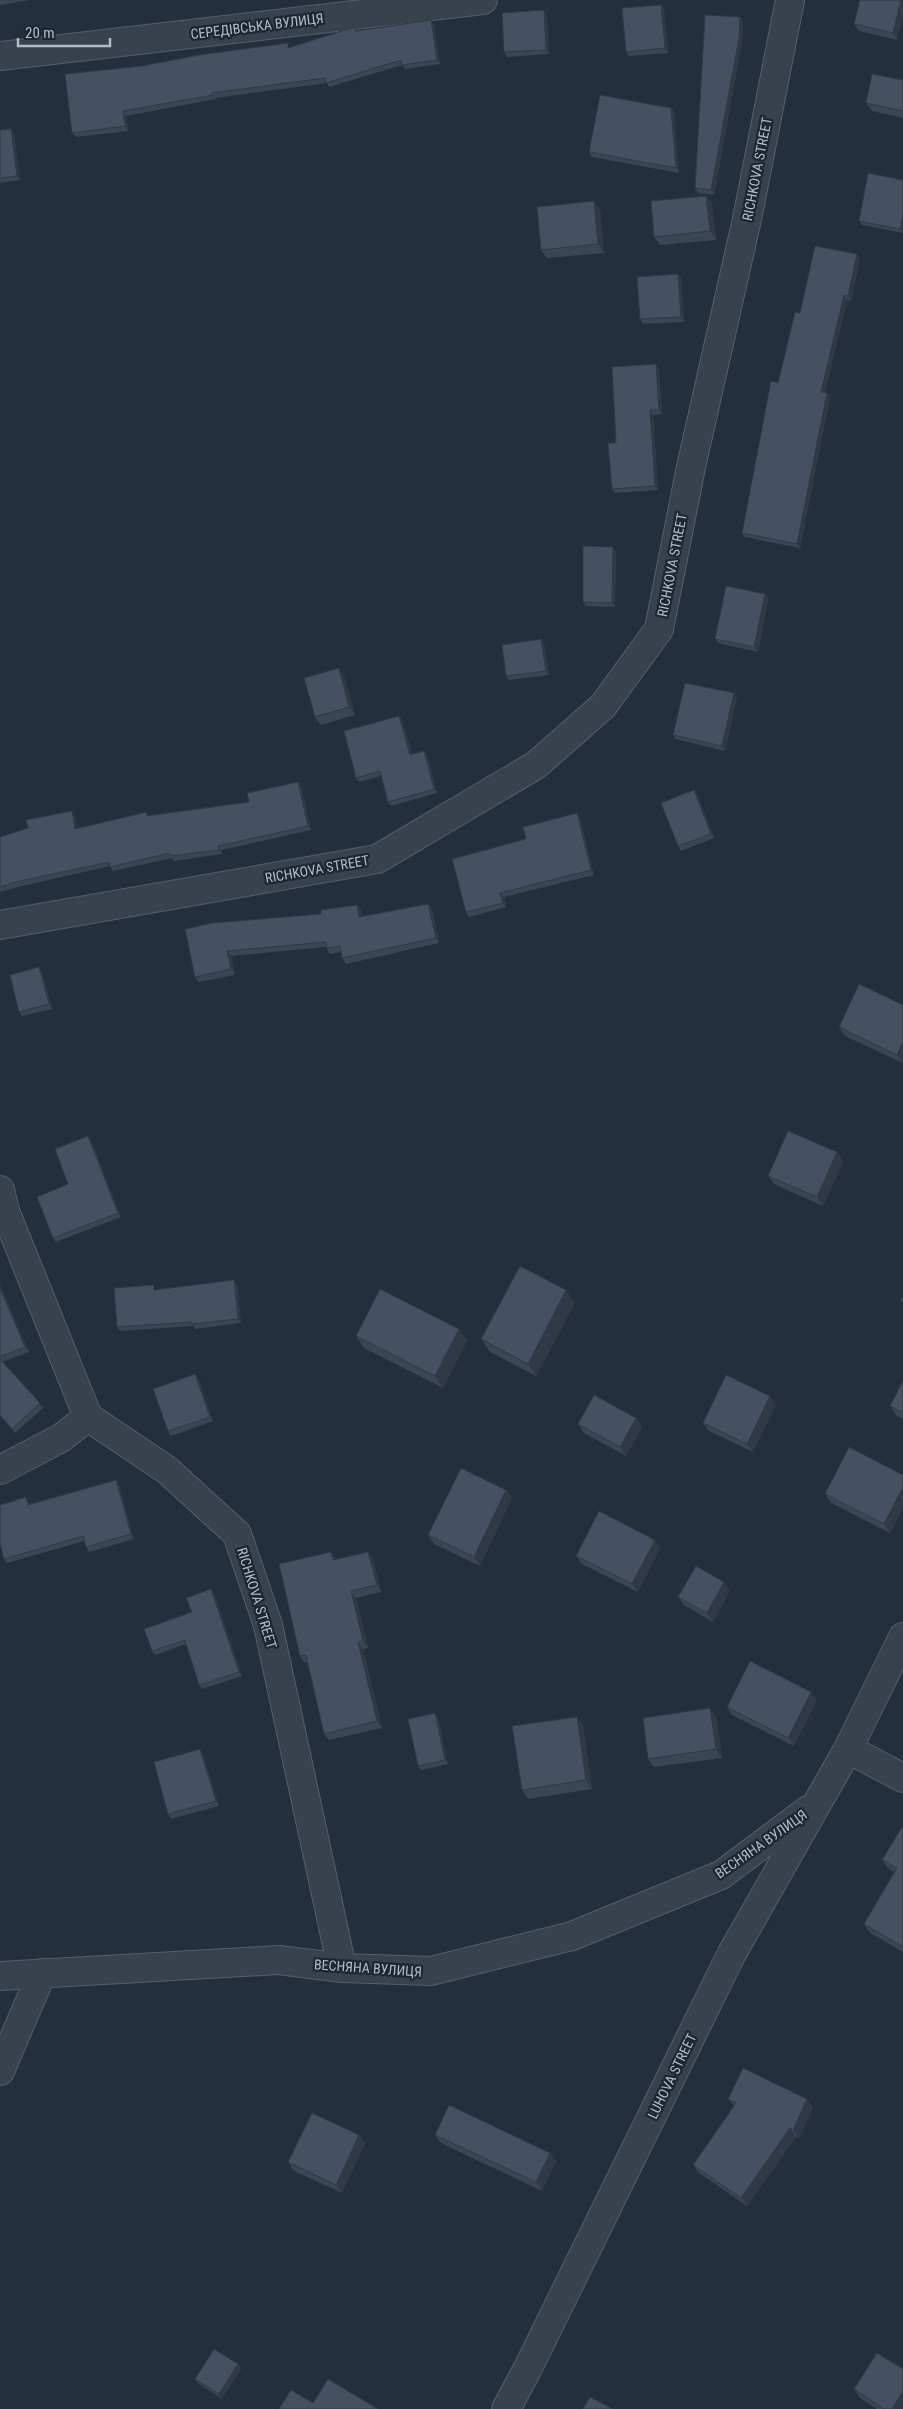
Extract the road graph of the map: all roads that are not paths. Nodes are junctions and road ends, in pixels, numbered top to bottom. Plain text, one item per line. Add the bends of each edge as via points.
1 (483, 0) edge
2 (790, 0) edge
3 (0, 56) edge
4 (0, 925) edge
5 (0, 1190) edge
6 (88, 1417) junction
7 (0, 1470) edge
8 (903, 1637) edge
9 (848, 1749) junction
10 (903, 1778) edge
11 (818, 1804) junction
12 (342, 1968) junction
13 (42, 1973) junction
14 (0, 1976) edge
15 (0, 2072) edge
16 (506, 2409) edge

1 - 3 street, СЕРЕДІВСЬКА ВУЛИЦЯ
2 - 4 street, RICHKOVA STREET via 747,219 691,466 659,629 603,706 536,765 377,859
5 - 6 street via 5,1211
6 - 7 street via 61,1438
6 - 12 street, RICHKOVA STREET via 167,1470 237,1534 268,1625
8 - 9 street, LUHOVA STREET
9 - 10 street
9 - 11 street, LUHOVA STREET
11 - 12 street, ВЕСНЯНА ВУЛИЦЯ via 721,1875 572,1936 431,1972
11 - 16 street, LUHOVA STREET via 731,1955
12 - 13 street, ВЕСНЯНА ВУЛИЦЯ via 279,1960
13 - 14 street, ВЕСНЯНА ВУЛИЦЯ
13 - 15 street

